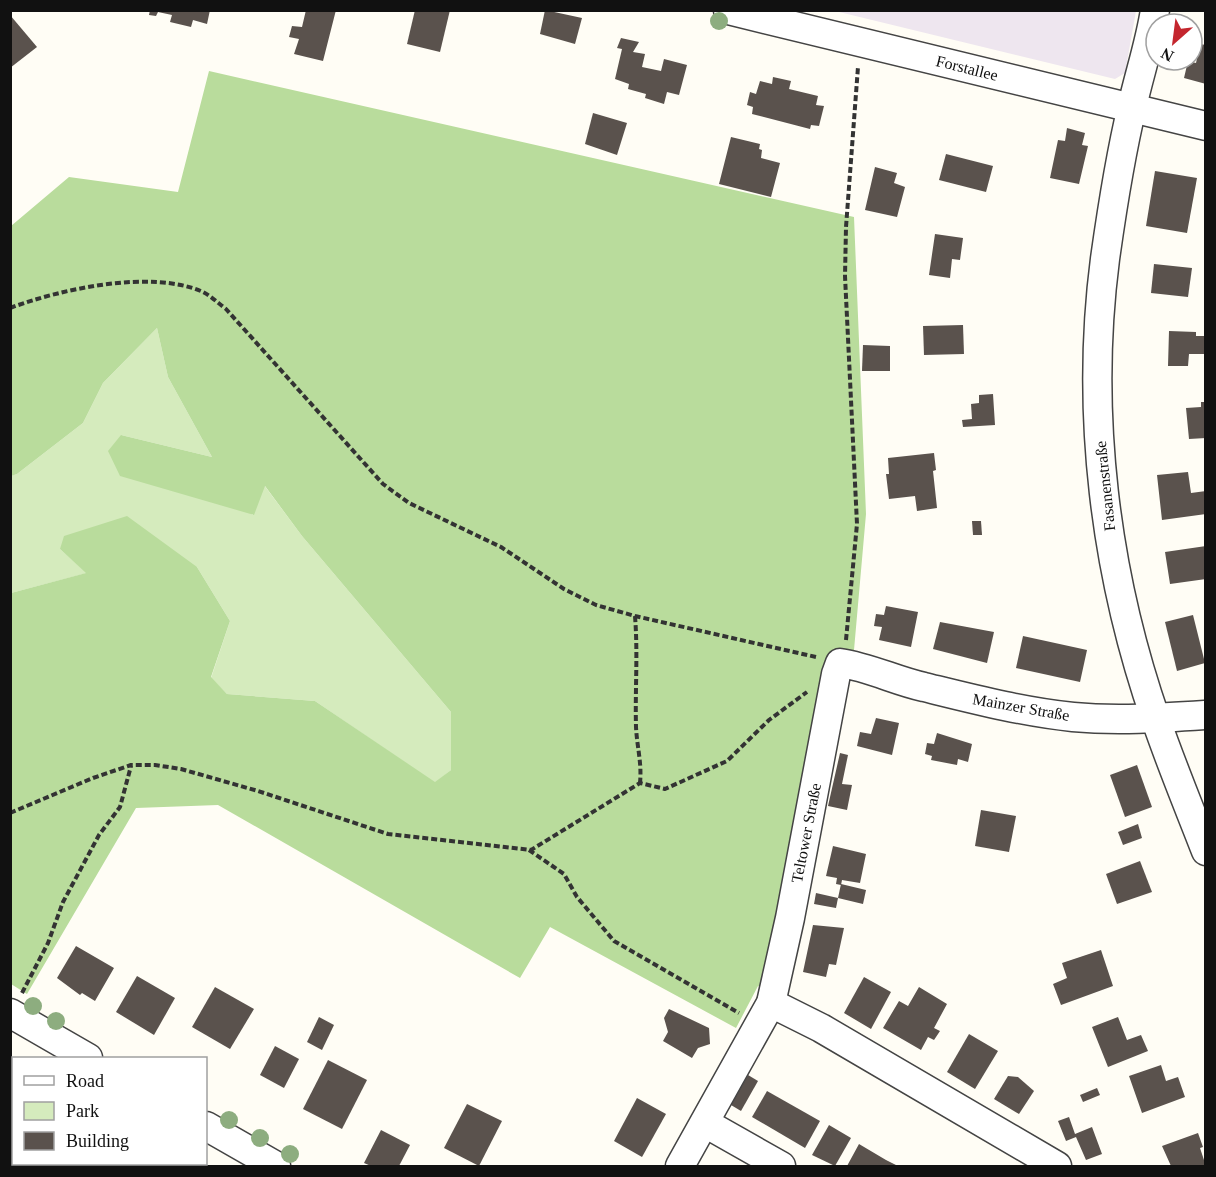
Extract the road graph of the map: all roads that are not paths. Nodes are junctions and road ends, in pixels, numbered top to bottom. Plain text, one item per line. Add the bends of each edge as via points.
1 (728, 10) edge
2 (1155, 10) edge
3 (1131, 108) junction
4 (1206, 126) edge
5 (838, 669) joint
6 (1206, 715) edge
7 (1155, 718) junction
8 (1206, 851) edge
9 (771, 1003) junction
10 (16, 1005) edge
11 (85, 1057) edge
12 (705, 1123) junction
13 (207, 1127) edge
14 (276, 1167) edge
15 (680, 1167) edge
16 (781, 1167) edge
17 (1057, 1167) edge

1 - 3 street, Forstallee
2 - 3 street, Fasanenstraße
3 - 4 street, Forstallee
3 - 7 street, Fasanenstraße via 1105,263 1098,400 1108,525 1133,644
5 - 7 street, Mainzer Straße via 856,666 921,687 1070,716
5 - 9 street, Teltower Straße
6 - 7 street, Mainzer Straße
7 - 8 street, Fasanenstraße
9 - 12 street, Teltower Straße
9 - 17 street via 821,1028
10 - 11 street
12 - 15 street, Teltower Straße
12 - 16 street
13 - 14 street

